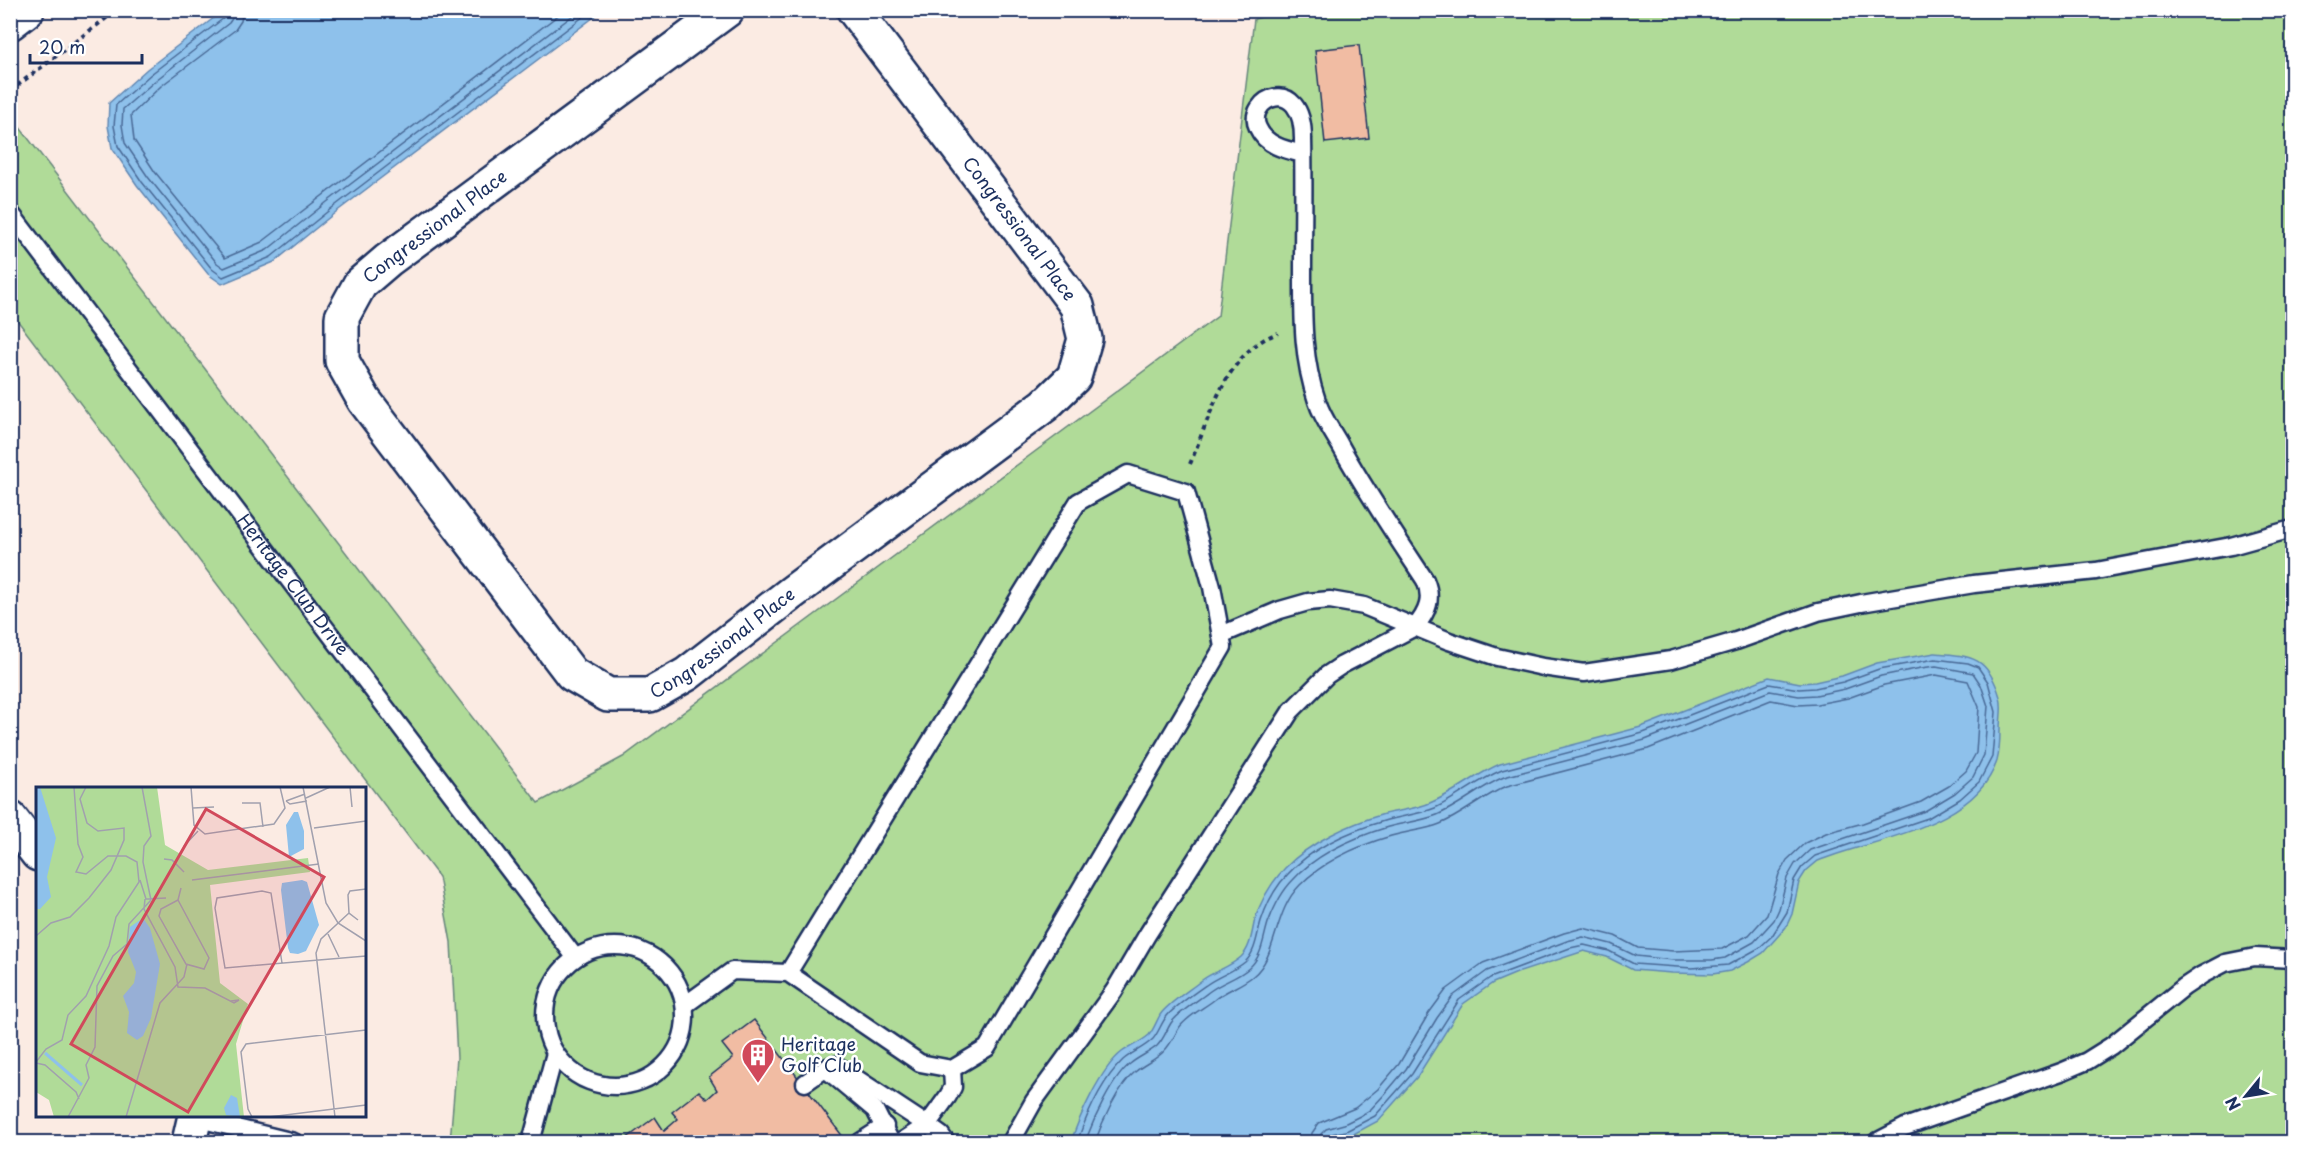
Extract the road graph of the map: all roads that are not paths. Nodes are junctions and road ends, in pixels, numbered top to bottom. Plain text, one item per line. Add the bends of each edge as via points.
1 (27, 10) edge
2 (727, 10) edge
3 (854, 10) edge
4 (10, 22) edge
5 (1303, 154) dead end
6 (10, 212) edge
7 (2292, 529) edge
8 (1415, 627) junction
9 (1221, 634) junction
10 (10, 818) edge
11 (36, 851) edge
12 (575, 957) junction
13 (2292, 959) edge
14 (788, 973) junction
15 (685, 1005) junction
16 (555, 1053) junction
17 (825, 1069) junction
18 (952, 1069) junction
19 (805, 1083) dead end
20 (193, 1125) edge
21 (927, 1125) junction
22 (885, 1126) junction
23 (294, 1143) edge
24 (531, 1143) edge
25 (860, 1143) edge
26 (891, 1143) edge
27 (901, 1143) edge
28 (946, 1143) edge
29 (1011, 1143) edge
30 (1876, 1143) edge

1 - 4 street
2 - 3 street, Congressional Place via 388,260 360,284 342,317 342,361 364,400 573,674 608,695 650,695 687,674 1046,405 1074,377 1085,339 1077,306
5 - 8 lane via 1302,328 1311,382 1318,404 1346,456 1430,592 1429,605
6 - 12 lane, Heritage Club Drive
7 - 8 lane via 2231,546 2096,571 1974,584 1861,603 1818,612 1671,660 1584,673 1497,657
8 - 9 lane via 1364,606 1330,600 1280,610
8 - 29 lane via 1327,675 1291,711 1120,982 1034,1101
9 - 14 lane via 1186,492 1128,474 1078,502
9 - 18 lane via 1223,647 987,1048
10 - 11 street
12 - 15 lane via 605,945 627,945 648,952 678,984
12 - 16 lane via 551,984 544,1007 546,1031
13 - 30 lane via 2255,957 2225,963 2184,987 2087,1061 1905,1127
14 - 15 lane via 732,971
14 - 18 lane via 920,1063
15 - 16 lane via 684,1029 676,1052 660,1070 639,1082 616,1086 592,1083 571,1071
16 - 24 lane
17 - 19 lane
17 - 21 lane via 836,1065
17 - 22 lane via 876,1110
18 - 21 lane via 952,1087
20 - 23 lane
21 - 27 lane
21 - 28 lane
22 - 25 lane
22 - 26 lane

